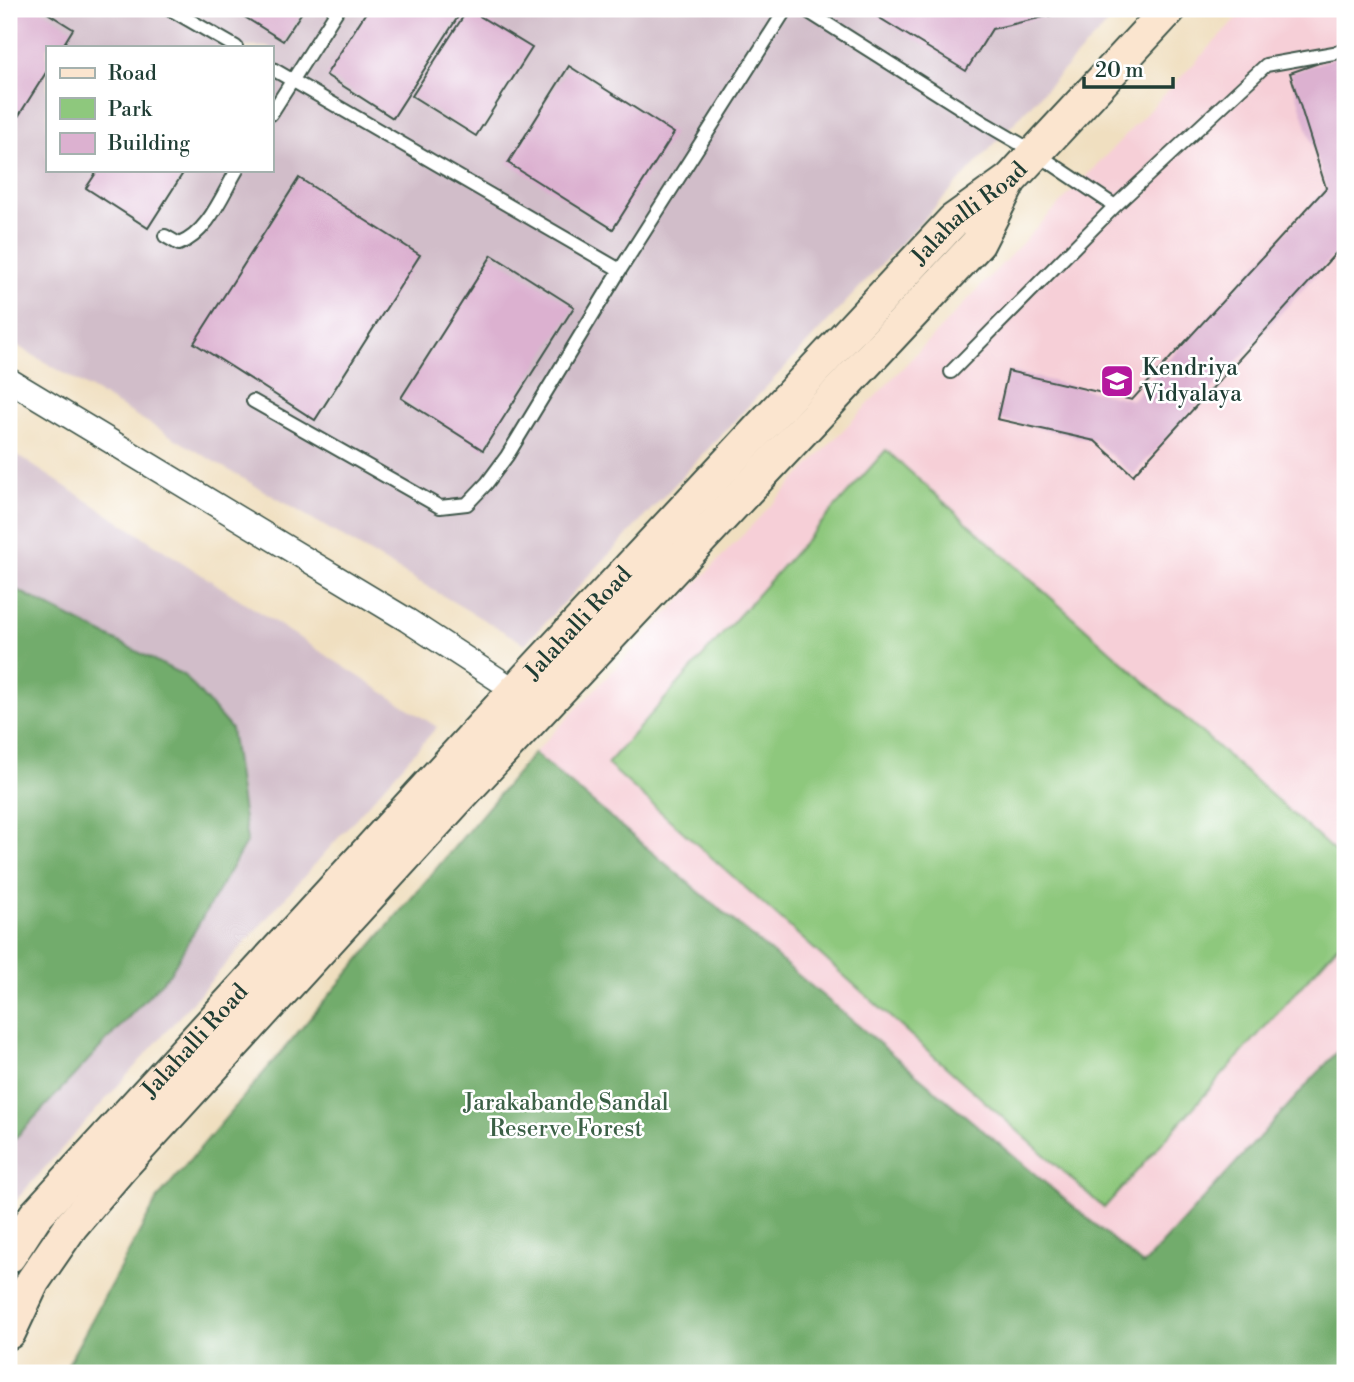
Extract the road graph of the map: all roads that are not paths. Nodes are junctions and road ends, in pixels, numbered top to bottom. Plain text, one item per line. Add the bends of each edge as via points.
1 (170, 9) edge
2 (338, 9) edge
3 (786, 9) edge
4 (804, 9) edge
5 (1169, 9) edge
6 (234, 46) edge
7 (1345, 51) edge
8 (273, 69) edge
9 (292, 80) junction
10 (273, 111) edge
11 (1035, 153) junction
12 (236, 172) edge
13 (1010, 180) junction
14 (1115, 206) junction
15 (165, 236) dead end
16 (620, 270) junction
17 (951, 372) dead end
18 (9, 380) edge
19 (253, 401) dead end
20 (516, 690) junction
21 (542, 709) junction
22 (9, 1256) edge
23 (9, 1332) edge

1 - 6 lane
2 - 9 lane
3 - 16 lane
4 - 11 lane
5 - 11 main road, Jalahalli Road
7 - 14 lane via 1266,65
8 - 9 lane
9 - 10 lane
9 - 16 lane
11 - 13 main road, Jalahalli Road
11 - 14 lane
12 - 15 lane via 192,239 179,244
13 - 20 main road, Jalahalli Road via 953,221
13 - 21 main road via 978,243
14 - 17 lane
16 - 19 lane via 507,456 467,504 440,507
18 - 20 street
20 - 21 street
20 - 22 main road, Jalahalli Road via 35,1216
21 - 23 main road via 71,1226 33,1281

